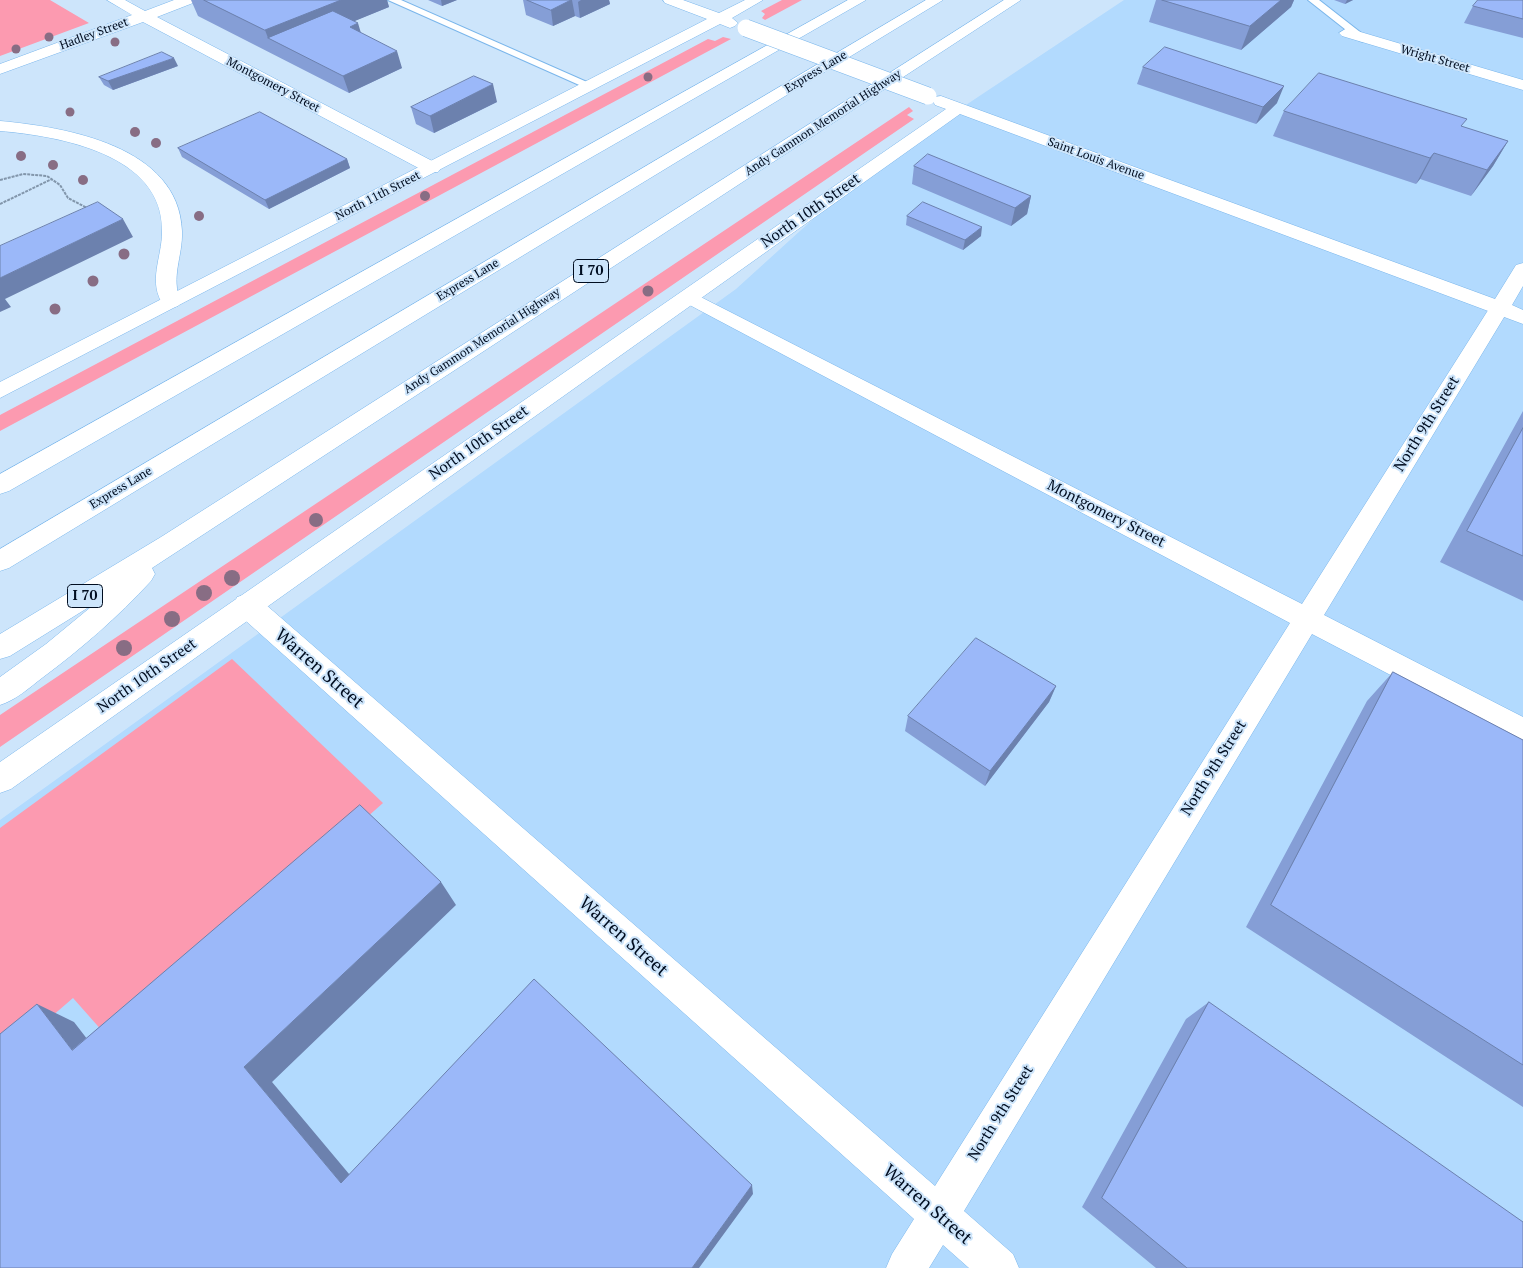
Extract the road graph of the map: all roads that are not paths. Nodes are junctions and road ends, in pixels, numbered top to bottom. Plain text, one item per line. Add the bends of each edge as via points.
1 (114, 0) edge
2 (188, 0) edge
3 (393, 0) edge
4 (670, 0) edge
5 (756, 0) edge
6 (859, 0) edge
7 (936, 0) edge
8 (1014, 0) edge
9 (1312, 0) edge
10 (144, 16) junction
11 (720, 18) junction
12 (1346, 34) dead end
13 (1364, 38) junction
14 (0, 69) edge
15 (1523, 85) edge
16 (590, 86) junction
17 (958, 108) junction
18 (0, 126) edge
19 (432, 168) junction
20 (1523, 269) edge
21 (689, 297) junction
22 (171, 302) junction
23 (1511, 313) edge
24 (0, 391) edge
25 (0, 485) edge
26 (170, 544) junction
27 (0, 561) edge
28 (248, 606) junction
29 (1307, 618) junction
30 (0, 648) edge
31 (0, 693) edge
32 (1523, 731) edge
33 (0, 779) edge
34 (938, 1215) junction
35 (906, 1268) edge
36 (999, 1268) edge

1 - 10 main road, Montgomery Street
2 - 10 main road, Hadley Street
3 - 16 lane
4 - 11 main road, Saint Louis Avenue
5 - 11 main road, North 11th Street
6 - 25 main road
7 - 27 main road, Express Lane
8 - 26 main road, Andy Gammon Memorial Highway / I 70
9 - 13 lane
10 - 14 main road, Hadley Street
10 - 19 main road, Montgomery Street
11 - 16 main road, North 11th Street
11 - 17 main road, Saint Louis Avenue, bridge
12 - 13 main road, Wright Street
13 - 15 main road, Wright Street
16 - 19 main road, North 11th Street
17 - 21 main road, North 10th Street
17 - 23 main road, Saint Louis Avenue
18 - 22 main road via 63,134 92,143 126,160 159,187 170,206 172,231 165,293
19 - 22 main road, North 11th Street
20 - 23 main road, North 9th Street
21 - 28 main road, North 10th Street
21 - 29 main road, Montgomery Street
22 - 24 main road, North 11th Street
23 - 29 main road, North 9th Street
26 - 30 main road, Andy Gammon Memorial Highway / I 70
26 - 31 main road via 92,622
28 - 33 main road, North 10th Street
28 - 34 main road, Warren Street
29 - 32 main road, Montgomery Street
29 - 34 main road, North 9th Street
34 - 35 main road, North 9th Street
34 - 36 main road, Warren Street

